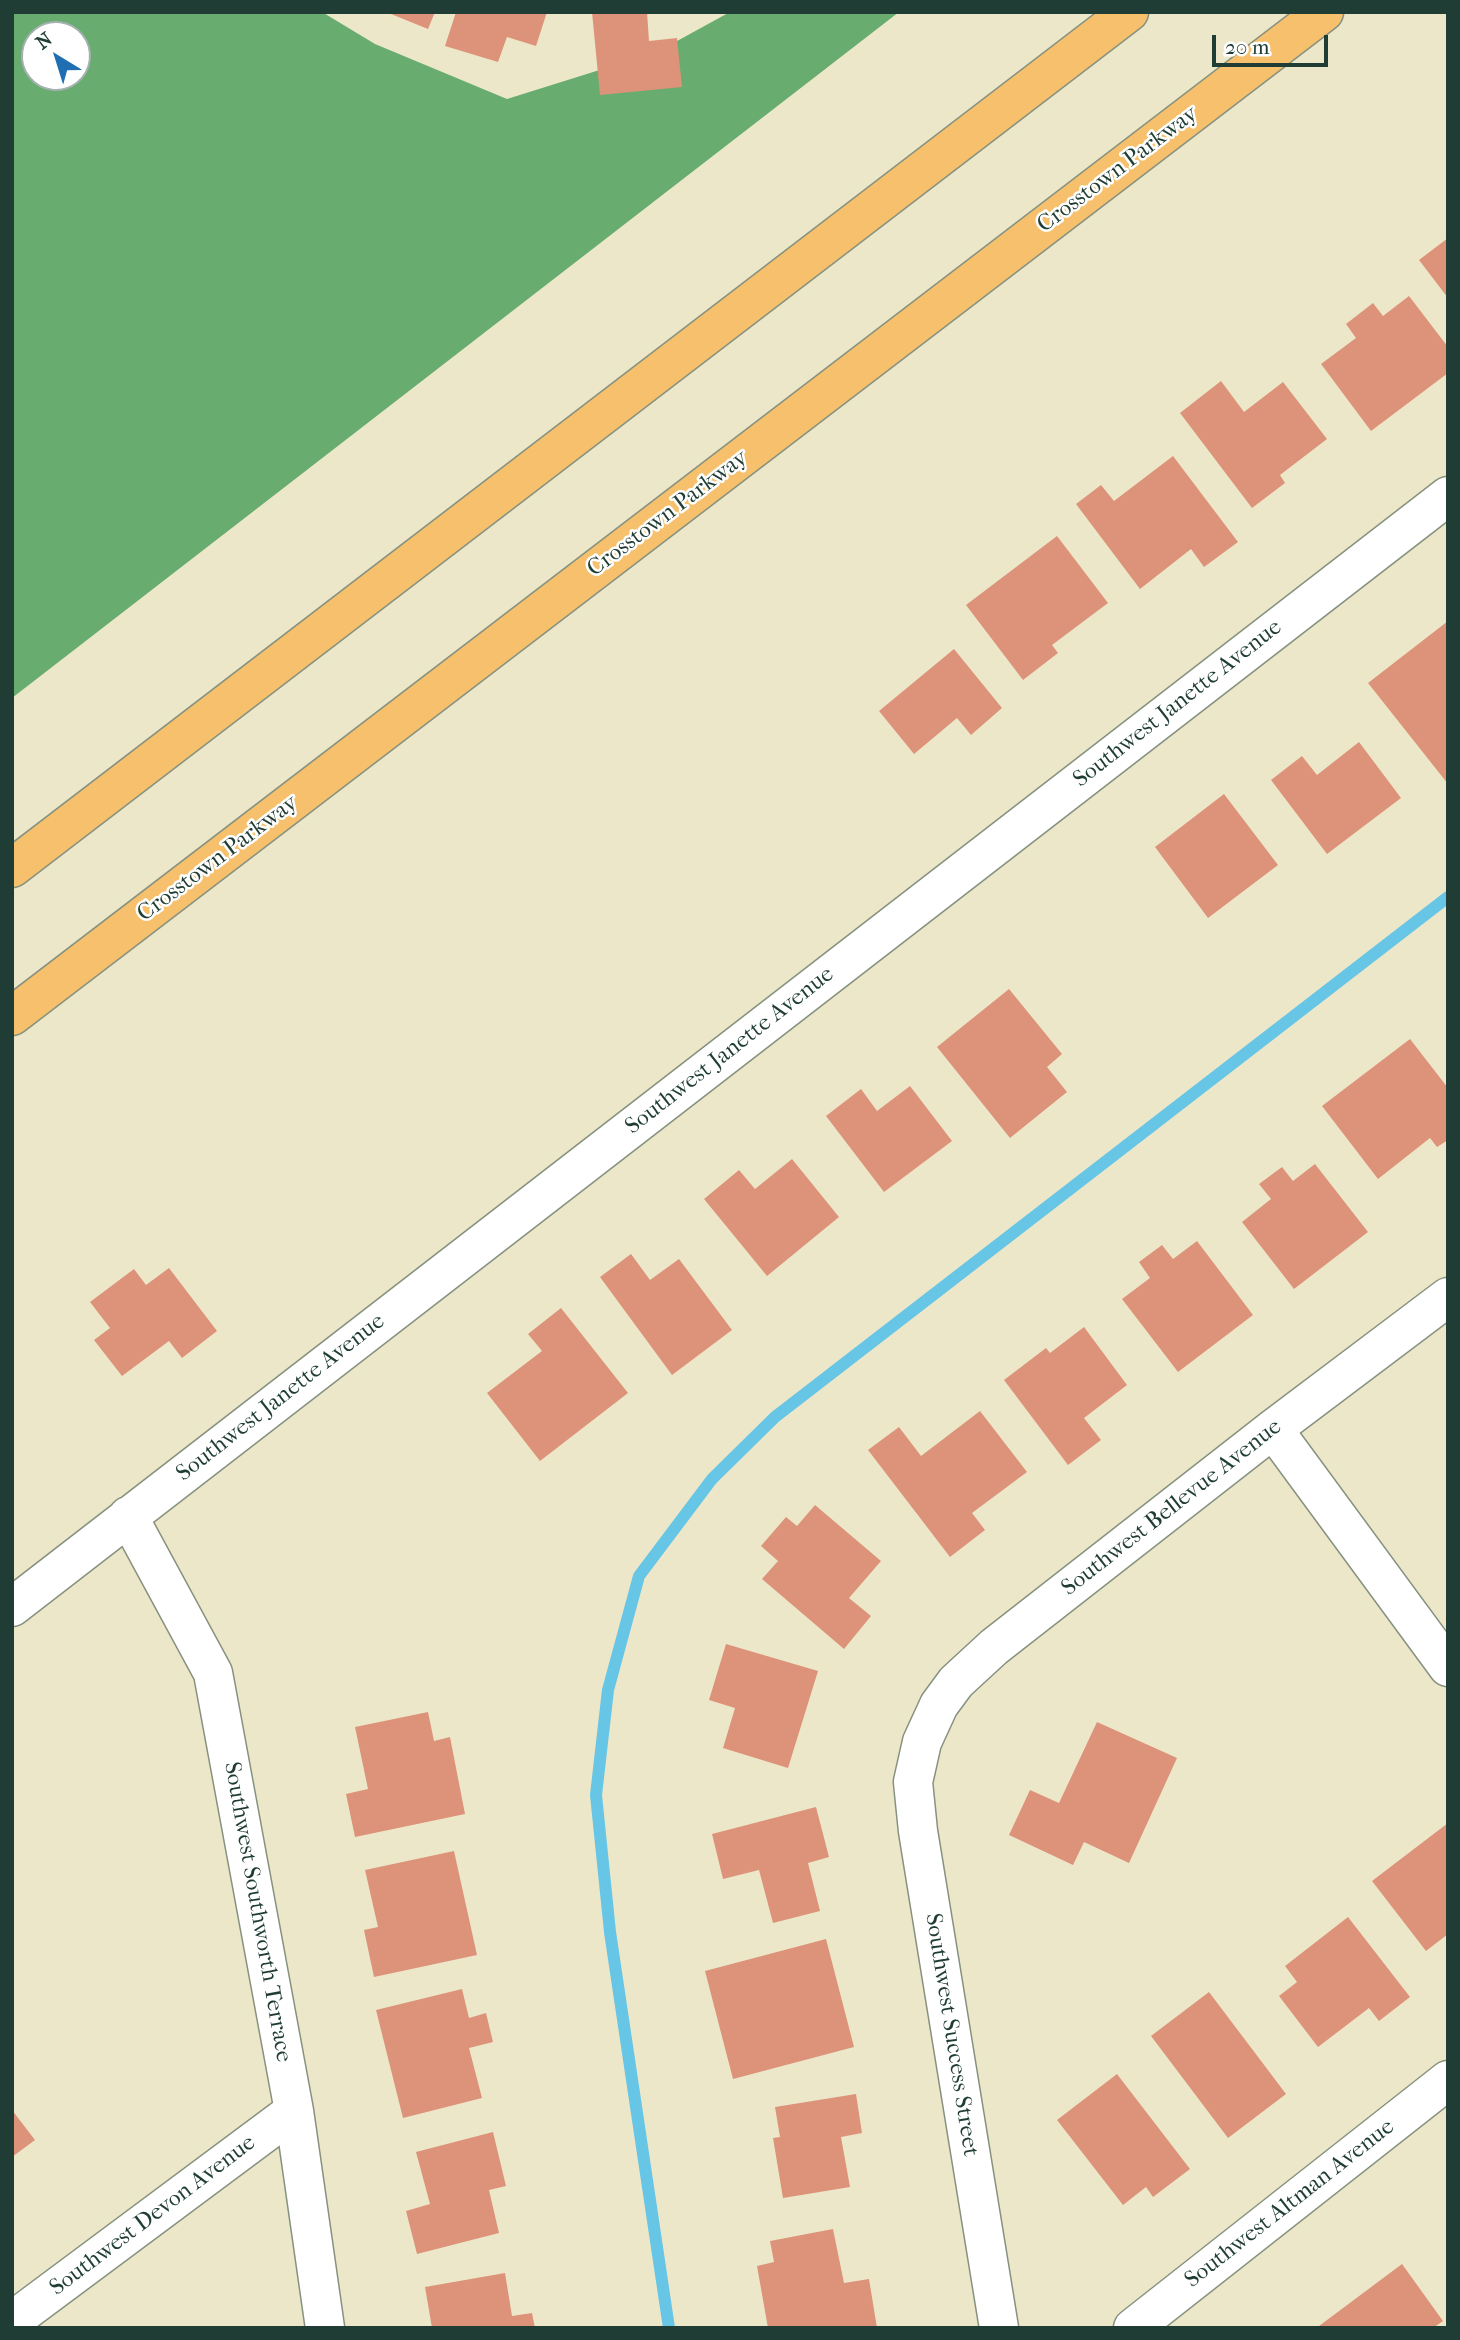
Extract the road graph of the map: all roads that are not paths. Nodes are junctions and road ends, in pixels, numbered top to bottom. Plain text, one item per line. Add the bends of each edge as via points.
1 (1129, 12) edge
2 (1324, 12) edge
3 (1448, 496) edge
4 (12, 868) edge
5 (12, 1016) edge
6 (1448, 1297) edge
7 (1273, 1429) junction
8 (128, 1517) junction
9 (12, 1607) edge
10 (1448, 1667) edge
11 (922, 1742) joint
12 (1448, 2080) edge
13 (293, 2111) junction
14 (12, 2321) edge
15 (325, 2328) edge
16 (999, 2328) edge
17 (1133, 2328) edge

1 - 4 main road
2 - 5 main road, Crosstown Parkway
3 - 8 street, Southwest Janette Avenue
6 - 7 street, Southwest Bellevue Avenue
7 - 10 street
7 - 11 street, Southwest Bellevue Avenue via 995,1647 939,1704
8 - 9 street, Southwest Janette Avenue
8 - 13 street, Southwest Southworth Terrace via 213,1674
11 - 16 street, Southwest Success Street via 913,1782 918,1831
12 - 17 street, Southwest Altman Avenue
13 - 14 street, Southwest Devon Avenue
13 - 15 street, Southwest Southworth Terrace

